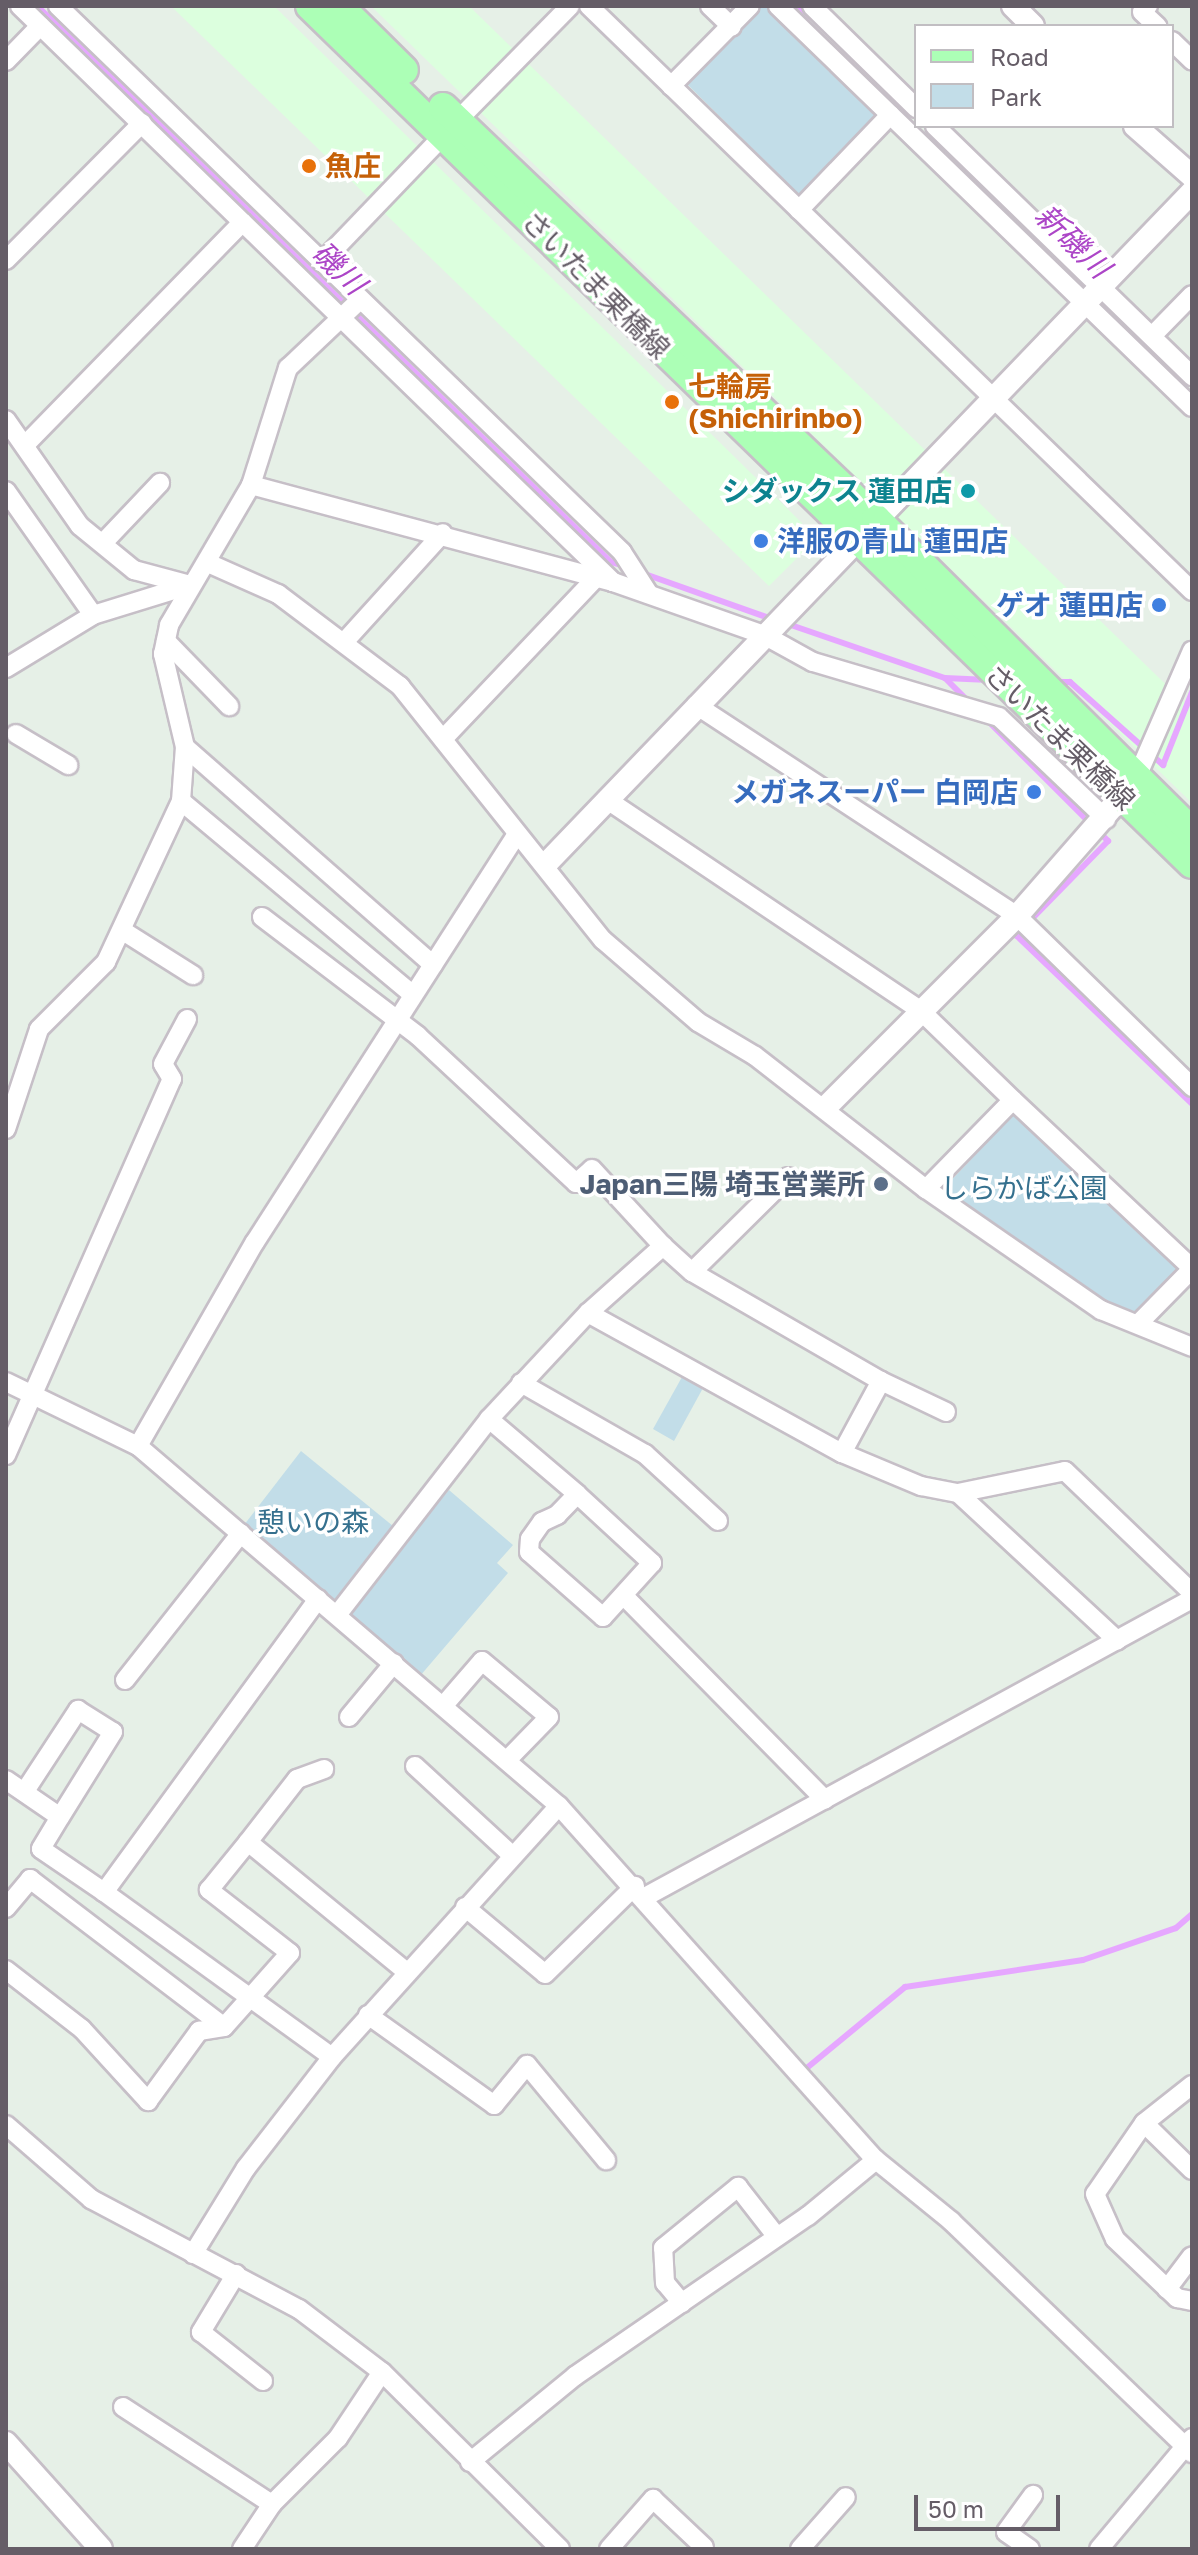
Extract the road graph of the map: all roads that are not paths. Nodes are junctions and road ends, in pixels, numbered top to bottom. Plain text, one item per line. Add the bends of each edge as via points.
1 (20, 6) edge
2 (58, 6) edge
3 (310, 6) edge
4 (339, 6) edge
5 (570, 6) edge
6 (589, 6) edge
7 (710, 6) edge
8 (750, 6) edge
9 (778, 6) edge
10 (812, 6) edge
11 (1148, 6) edge
12 (1155, 24) edge
13 (40, 26) junction
14 (732, 27) junction
15 (6, 61) edge
16 (671, 86) junction
17 (914, 106) edge
18 (890, 115) junction
19 (142, 123) junction
20 (450, 128) junction
21 (937, 128) edge
22 (1137, 128) edge
23 (1192, 176) edge
24 (1192, 192) edge
25 (799, 210) junction
26 (243, 222) junction
27 (6, 260) edge
28 (322, 262) junction
29 (1092, 294) junction
30 (1192, 295) edge
31 (360, 300) junction
32 (340, 317) junction
33 (1152, 336) junction
34 (1192, 376) edge
35 (993, 398) junction
36 (1192, 407) edge
37 (6, 420) edge
38 (26, 444) junction
39 (160, 483) dead end
40 (251, 485) junction
41 (6, 491) edge
42 (876, 519) junction
43 (443, 533) junction
44 (855, 540) junction
45 (103, 543) junction
46 (208, 563) junction
47 (604, 581) junction
48 (190, 585) junction
49 (1192, 591) edge
50 (649, 594) junction
51 (93, 615) junction
52 (764, 635) junction
53 (346, 640) junction
54 (166, 641) junction
55 (1192, 651) edge
56 (6, 668) edge
57 (696, 705) junction
58 (229, 706) dead end
59 (9, 737) edge
60 (443, 739) junction
61 (185, 747) junction
62 (68, 765) dead end
63 (1122, 798) junction
64 (606, 799) junction
65 (181, 801) junction
66 (1192, 832) edge
67 (517, 834) junction
68 (546, 864) junction
69 (1192, 864) edge
70 (1017, 916) junction
71 (262, 917) dead end
72 (123, 931) junction
73 (433, 965) junction
74 (193, 975) dead end
75 (413, 995) junction
76 (921, 1011) junction
77 (187, 1019) dead end
78 (397, 1023) junction
79 (1192, 1087) edge
80 (1013, 1100) junction
81 (826, 1107) junction
82 (6, 1129) edge
83 (788, 1177) dead end
84 (926, 1189) junction
85 (663, 1246) junction
86 (1192, 1268) edge
87 (692, 1272) junction
88 (588, 1313) junction
89 (1139, 1323) junction
90 (1192, 1347) edge
91 (881, 1381) junction
92 (6, 1382) edge
93 (521, 1383) junction
94 (31, 1394) junction
95 (946, 1412) dead end
96 (489, 1419) junction
97 (138, 1446) junction
98 (842, 1453) junction
99 (6, 1455) edge
100 (958, 1493) junction
101 (577, 1494) junction
102 (718, 1521) dead end
103 (241, 1533) junction
104 (1192, 1593) edge
105 (624, 1596) junction
106 (318, 1599) junction
107 (1192, 1599) edge
108 (337, 1615) junction
109 (1117, 1640) junction
110 (394, 1663) junction
111 (125, 1680) dead end
112 (444, 1705) junction
113 (349, 1717) dead end
114 (507, 1760) junction
115 (415, 1766) dead end
116 (324, 1769) dead end
117 (6, 1780) edge
118 (25, 1791) junction
119 (825, 1800) junction
120 (559, 1806) junction
121 (60, 1817) junction
122 (248, 1842) junction
123 (513, 1856) junction
124 (104, 1892) junction
125 (640, 1892) junction
126 (465, 1907) junction
127 (6, 1908) edge
128 (6, 1970) edge
129 (407, 1972) junction
130 (251, 1999) junction
131 (368, 2015) junction
132 (224, 2027) junction
133 (332, 2057) junction
134 (1192, 2085) edge
135 (1144, 2123) junction
136 (6, 2125) edge
137 (606, 2160) dead end
138 (876, 2160) junction
139 (1192, 2170) edge
140 (777, 2237) junction
141 (193, 2254) junction
142 (1192, 2256) edge
143 (236, 2274) junction
144 (1167, 2289) junction
145 (1192, 2301) edge
146 (682, 2303) junction
147 (382, 2372) junction
148 (263, 2381) dead end
149 (123, 2407) dead end
150 (6, 2443) edge
151 (1189, 2446) edge
152 (470, 2462) junction
153 (1033, 2495) dead end
154 (846, 2497) dead end
155 (272, 2504) junction
156 (704, 2547) dead end
157 (101, 2549) edge
158 (242, 2549) edge
159 (560, 2549) edge
160 (609, 2549) edge
161 (800, 2549) edge
162 (1030, 2549) edge
163 (1099, 2549) edge

1 - 13 street
2 - 28 street
3 - 20 main road, さいたま栗橋線
4 - 20 main road, さいたま栗橋線
5 - 20 street
6 - 16 street
7 - 14 street
8 - 14 street
9 - 18 street
10 - 17 street
11 - 12 street via 1142,12
13 - 15 street
13 - 19 street
14 - 16 street
16 - 25 street
18 - 25 street
18 - 29 street
19 - 26 street
19 - 27 street
20 - 28 street
20 - 42 main road, さいたま栗橋線
20 - 44 main road, さいたま栗橋線
21 - 29 street
22 - 23 street
24 - 29 street
25 - 35 street
26 - 32 street
26 - 38 street
28 - 31 street
29 - 33 street
29 - 35 street
29 - 36 street
30 - 33 street
31 - 32 street
31 - 50 street via 622,552
32 - 40 street via 288,368
32 - 47 street
33 - 34 street
35 - 42 street
35 - 49 street
37 - 38 street
38 - 45 street via 80,526
39 - 45 street
40 - 43 street
40 - 46 street
41 - 51 street
42 - 44 street
42 - 63 main road, さいたま栗橋線
43 - 47 street
43 - 53 street
44 - 52 street
44 - 63 main road, さいたま栗橋線
45 - 48 street via 134,570
46 - 48 street
46 - 53 street via 278,594
47 - 50 street
47 - 60 street
48 - 51 street
48 - 54 street
50 - 52 street
51 - 56 street
52 - 57 street
52 - 63 street via 813,662 999,717
53 - 60 street via 400,686
54 - 58 street
54 - 61 street via 163,654
55 - 63 street
57 - 64 street
57 - 70 street
59 - 62 street
60 - 67 street
61 - 65 street
61 - 73 street
63 - 66 main road, さいたま栗橋線
63 - 69 main road, さいたま栗橋線
63 - 70 street
64 - 68 street
64 - 76 street
65 - 72 street
65 - 75 street
67 - 68 street
67 - 73 street
68 - 81 street via 603,940 686,1012
70 - 76 street
70 - 79 street
71 - 78 street
72 - 74 street
72 - 82 street via 106,962 39,1029
73 - 75 street
75 - 78 street
76 - 80 street
76 - 81 street
77 - 94 street via 163,1064 172,1079
78 - 85 street via 418,1036 576,1183 592,1169
78 - 97 street via 255,1242
80 - 84 street
80 - 86 street
81 - 84 street
83 - 87 street
84 - 89 street via 1101,1310
85 - 87 street
85 - 88 street
86 - 89 street
87 - 91 street
88 - 93 street
88 - 98 street
89 - 90 street
91 - 95 street
91 - 98 street
92 - 94 street
93 - 96 street
93 - 102 street via 645,1454
94 - 97 street
94 - 99 street
96 - 101 street
96 - 108 street
97 - 103 street
98 - 100 street via 921,1486
100 - 104 street via 1065,1471
100 - 109 street
101 - 105 street via 652,1563
101 - 105 street via 542,1522 530,1539 529,1552 603,1617
103 - 106 street
103 - 111 street
105 - 119 street
106 - 108 street
106 - 124 street
107 - 109 street
108 - 110 street
109 - 119 street
110 - 112 street
110 - 113 street
112 - 114 street
112 - 114 street via 482,1661 549,1717
114 - 120 street
115 - 123 street
116 - 122 street via 297,1779
117 - 118 street
118 - 121 street
118 - 121 street via 78,1710 113,1732
119 - 125 street
120 - 123 street
120 - 125 street
121 - 124 street via 41,1849
122 - 129 street
122 - 130 street via 209,1890 290,1953
123 - 126 street
124 - 130 street
125 - 126 street via 545,1974
125 - 138 street via 720,1989
126 - 129 street
127 - 132 street via 30,1879
128 - 132 street via 82,2029 148,2101 199,2031
129 - 131 street
130 - 132 street
130 - 133 street
131 - 133 street
131 - 137 street via 494,2105 527,2065
133 - 141 street via 246,2168
134 - 135 street
135 - 139 street
135 - 144 street via 1095,2194 1115,2239
136 - 141 street via 91,2199
138 - 140 street
138 - 151 street via 951,2221
140 - 146 street
140 - 146 street via 738,2187 663,2248 665,2283
141 - 143 street
142 - 144 street
143 - 147 street via 299,2309
143 - 148 street via 201,2332
144 - 145 street
146 - 152 street via 575,2376
147 - 152 street
147 - 155 street via 338,2438
149 - 155 street
150 - 157 street
151 - 163 street
152 - 159 street
153 - 162 street via 1006,2532
154 - 161 street
155 - 158 street
156 - 160 street via 653,2499

